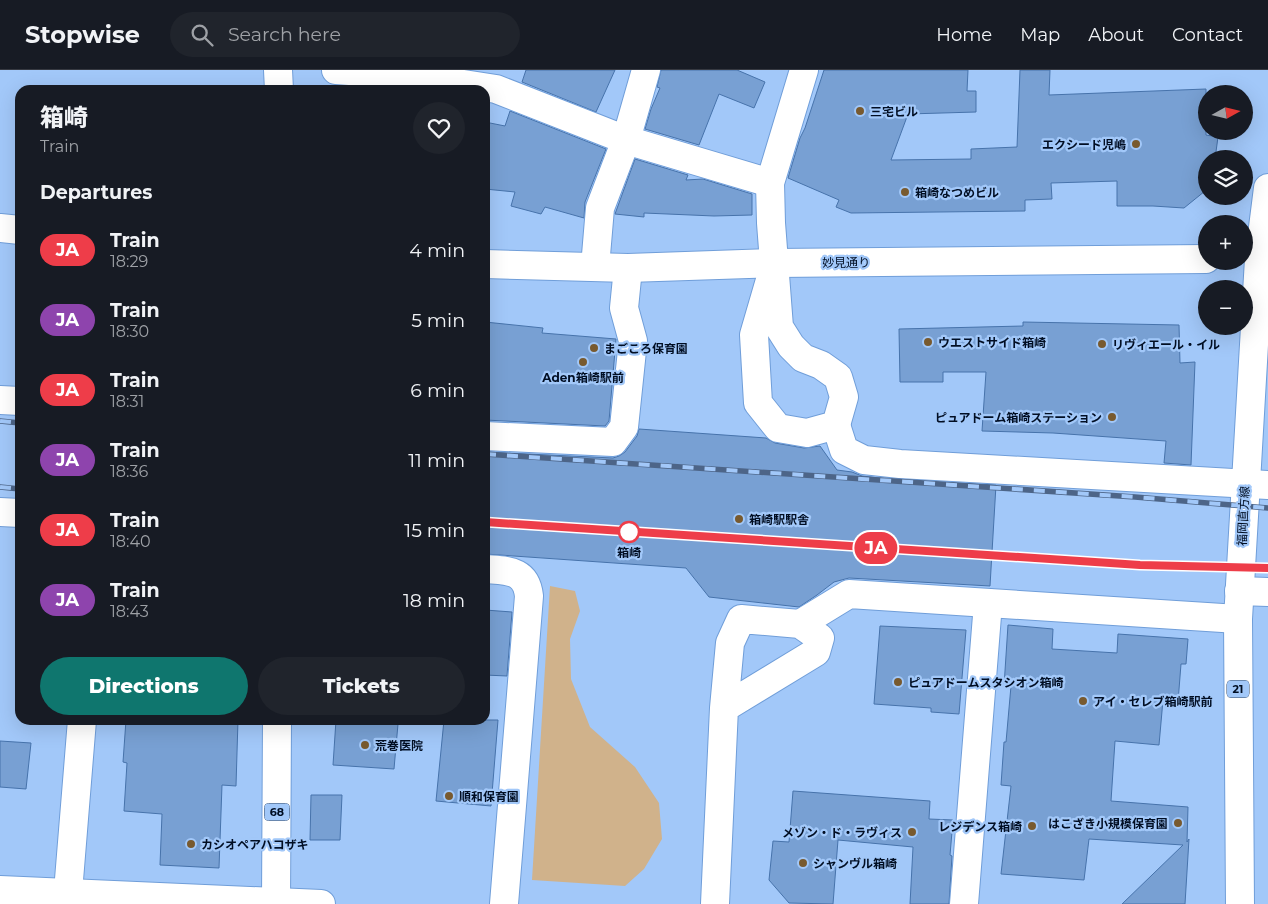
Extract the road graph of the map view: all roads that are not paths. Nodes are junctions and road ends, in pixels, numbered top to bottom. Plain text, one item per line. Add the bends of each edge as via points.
1 (278, 70) edge
2 (336, 70) edge
3 (646, 70) edge
4 (804, 70) edge
5 (499, 79) edge
6 (279, 85) edge
7 (626, 140) junction
8 (770, 183) junction
9 (1268, 188) edge
10 (0, 228) edge
11 (15, 230) edge
12 (1198, 259) edge
13 (1257, 259) edge
14 (775, 263) junction
15 (490, 264) edge
16 (596, 267) junction
17 (628, 268) junction
18 (0, 400) edge
19 (15, 401) edge
20 (836, 425) junction
21 (490, 436) edge
22 (1257, 485) edge
23 (0, 512) edge
24 (15, 513) edge
25 (490, 569) edge
26 (1239, 591) junction
27 (1268, 592) edge
28 (988, 603) junction
29 (1238, 619) junction
30 (800, 624) junction
31 (724, 708) junction
32 (82, 725) edge
33 (277, 725) edge
34 (0, 890) edge
35 (68, 892) junction
36 (276, 902) edge
37 (321, 904) edge
38 (504, 904) edge
39 (715, 904) edge
40 (964, 904) edge
41 (1240, 904) edge

1 - 6 street
2 - 5 street
3 - 7 street
4 - 8 street
5 - 7 street
7 - 8 street
7 - 16 street via 600,208
8 - 14 street
9 - 13 street, 福岡直方線 / 21
10 - 11 street
12 - 14 street, 妙見通り
13 - 22 street, 福岡直方線 / 21
14 - 17 street, 妙見通り
14 - 20 street via 779,326 803,358 838,377 844,397
14 - 20 street via 754,335 758,403 778,428 808,433
15 - 16 street, 妙見通り
16 - 17 street, 妙見通り
17 - 21 street via 624,308 633,341 624,427 613,442
18 - 19 street
20 - 22 street via 844,450 864,460
22 - 26 street, 福岡直方線 / 21
23 - 24 street
25 - 38 street via 514,571 528,585 530,596
26 - 27 street
26 - 29 street, 福岡直方線 / 21
28 - 29 street
28 - 30 street via 850,594
28 - 40 street
29 - 41 street, 福岡直方線 / 21
30 - 31 street via 820,638 816,652
30 - 31 street via 741,619 730,643
31 - 39 street
32 - 35 street
33 - 36 street, 68
34 - 35 street
35 - 36 street
36 - 37 street

